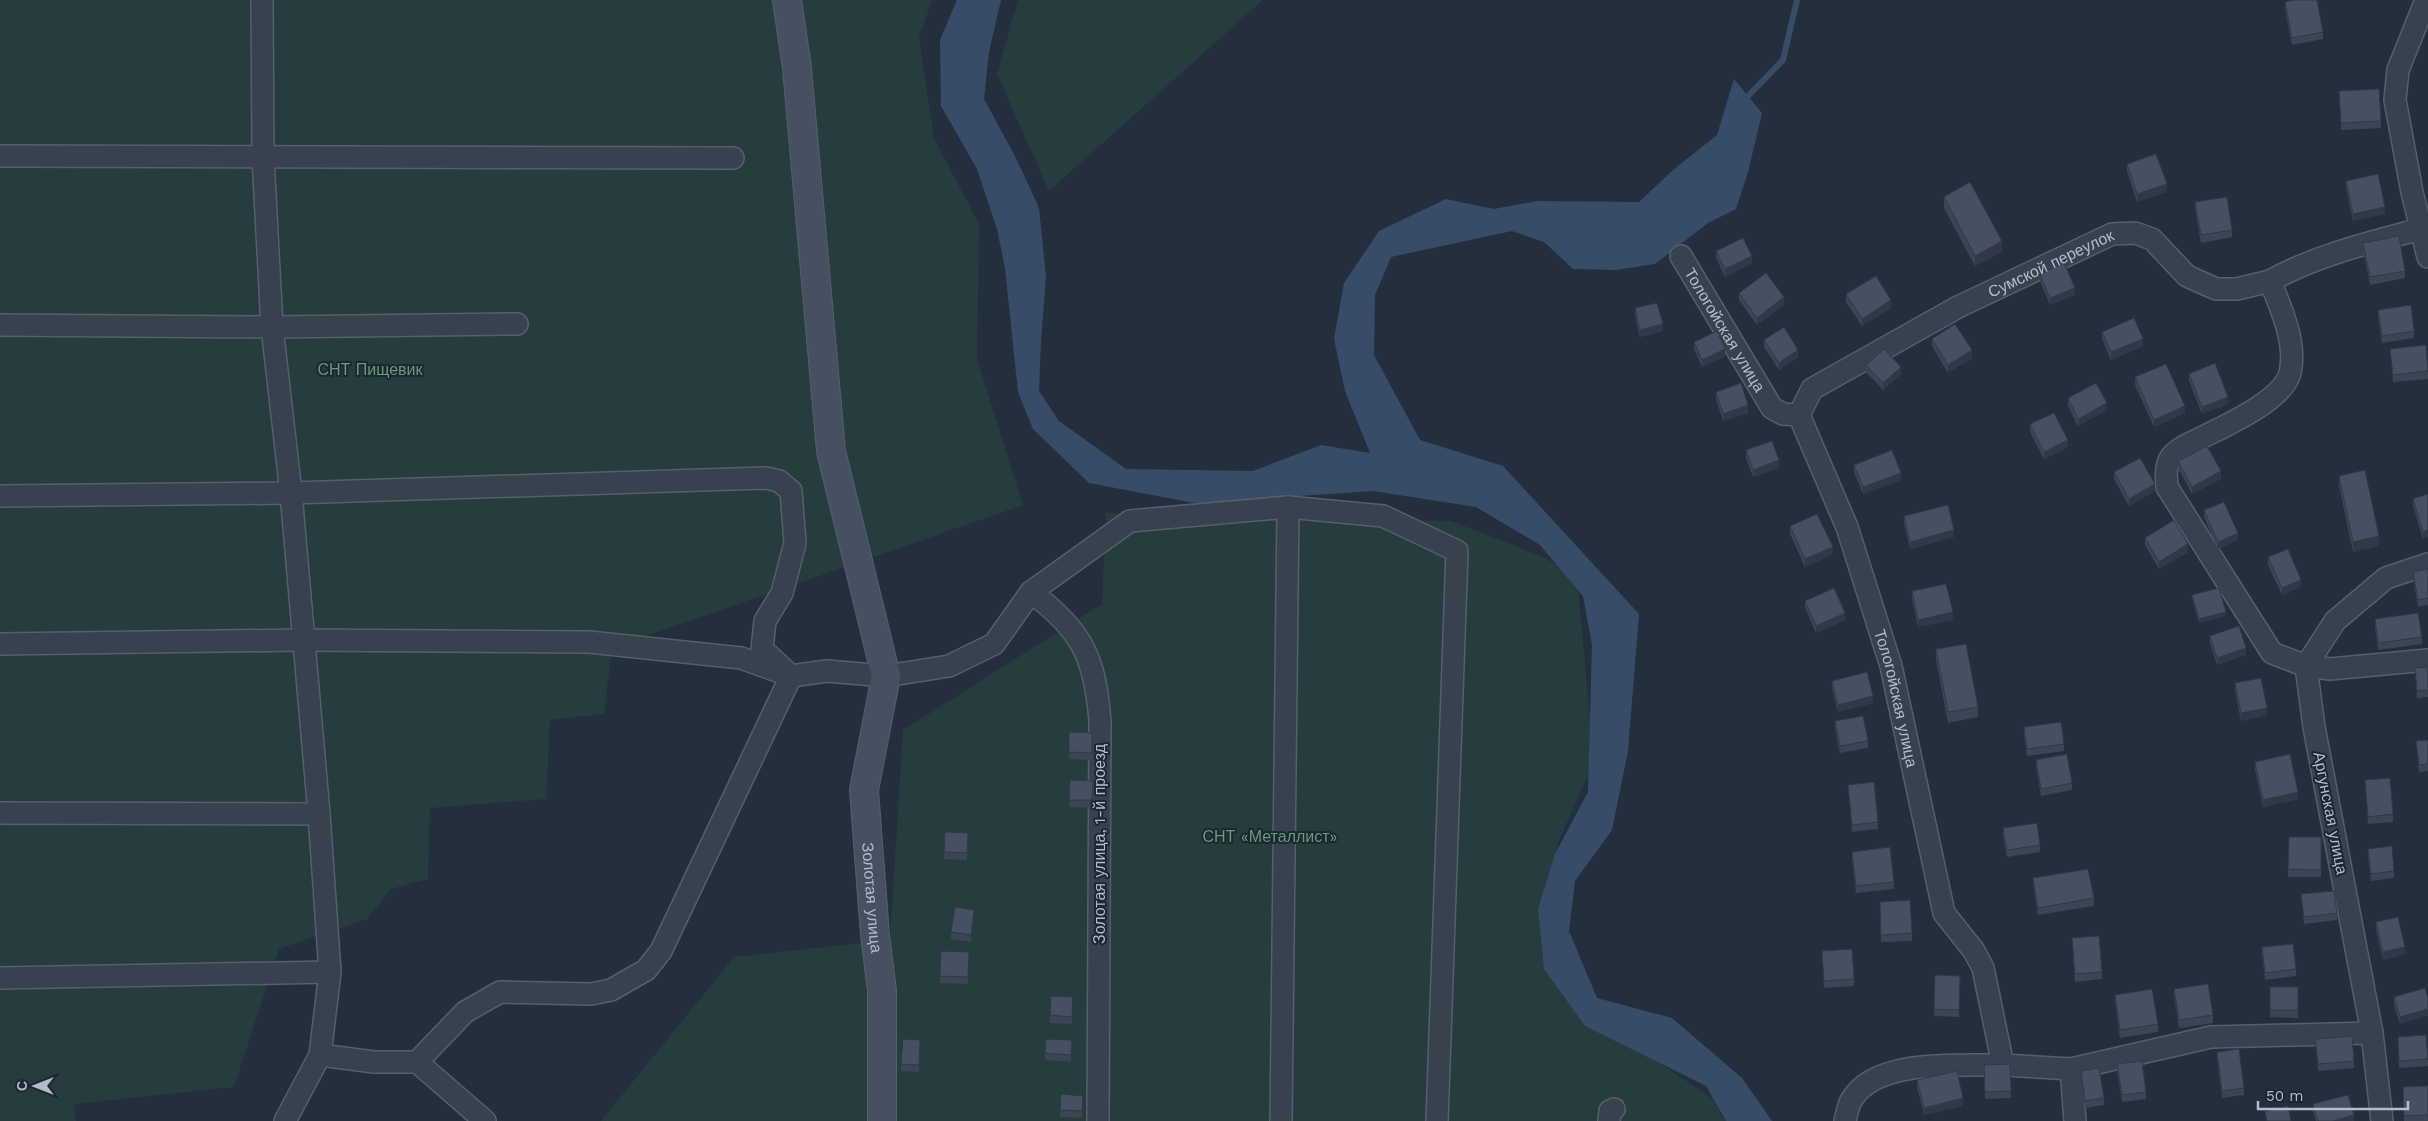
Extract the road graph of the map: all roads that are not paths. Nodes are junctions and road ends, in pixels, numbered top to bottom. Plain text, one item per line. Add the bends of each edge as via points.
1 (262, 0) edge
2 (787, 0) edge
3 (2426, 0) edge
4 (0, 156) edge
5 (264, 157) junction
6 (733, 158) dead end
7 (2420, 190) edge
8 (2420, 230) junction
9 (1681, 256) dead end
10 (2428, 257) edge
11 (2270, 281) junction
12 (517, 324) dead end
13 (0, 325) edge
14 (272, 327) junction
15 (1799, 414) junction
16 (291, 493) junction
17 (0, 496) edge
18 (1288, 507) junction
19 (2428, 564) edge
20 (1031, 592) junction
21 (302, 640) junction
22 (0, 644) edge
23 (2428, 660) edge
24 (2306, 666) junction
25 (790, 676) junction
26 (886, 676) junction
27 (0, 813) edge
28 (319, 814) junction
29 (330, 972) junction
30 (0, 978) edge
31 (2372, 1033) junction
32 (320, 1055) junction
33 (417, 1062) junction
34 (2003, 1064) junction
35 (2071, 1068) junction
36 (285, 1121) edge
37 (485, 1121) edge
38 (882, 1121) edge
39 (1098, 1121) edge
40 (1281, 1121) edge
41 (1437, 1121) edge
42 (1845, 1121) edge
43 (2075, 1121) edge
44 (2382, 1121) edge

1 - 5 street
2 - 26 street via 797,68 831,451
3 - 7 street via 2395,83 2395,100
4 - 5 street
5 - 6 street
5 - 14 street
7 - 8 street
8 - 10 street
8 - 11 street, Сумской переулок via 2346,249 2296,267
9 - 15 street, Тологойская улица via 1772,408 1783,414
11 - 15 street, Сумской переулок via 2237,289 2216,289 2187,276 2152,240 2134,233 2112,234 1958,307 1812,389
11 - 24 street via 2283,313 2292,354 2290,374 2278,393 2170,458 2167,487 2272,652
12 - 14 street
13 - 14 street
14 - 16 street
15 - 34 street, Тологойская улица via 1847,527 1888,657 1944,913 1983,968
16 - 17 street
16 - 21 street
16 - 25 street via 766,478 779,481 791,491 794,543 782,593 765,621 762,649
18 - 20 street via 1130,521
18 - 40 street
18 - 41 street via 1383,516 1456,551
19 - 24 street via 2386,578 2336,621
20 - 26 street via 994,644 949,666
20 - 39 street, Золотая улица, 1-й проезд via 1071,628 1090,662 1097,685 1100,721
21 - 22 street
21 - 25 street via 589,642 741,658
21 - 28 street
23 - 24 street via 2330,669
24 - 31 street, Аргунская улица via 2314,727
25 - 26 street via 827,671
25 - 33 street via 661,951 646,970 611,990 591,994 500,992 465,1012
26 - 38 street, Золотая улица via 864,790 882,991
27 - 28 street
28 - 29 street
29 - 30 street
29 - 32 street
31 - 35 street via 2211,1037
31 - 44 street, Аргунская улица
32 - 33 street via 374,1062
32 - 36 street
33 - 37 street
34 - 35 street
34 - 42 street via 1892,1071 1871,1080 1852,1099
35 - 43 street

